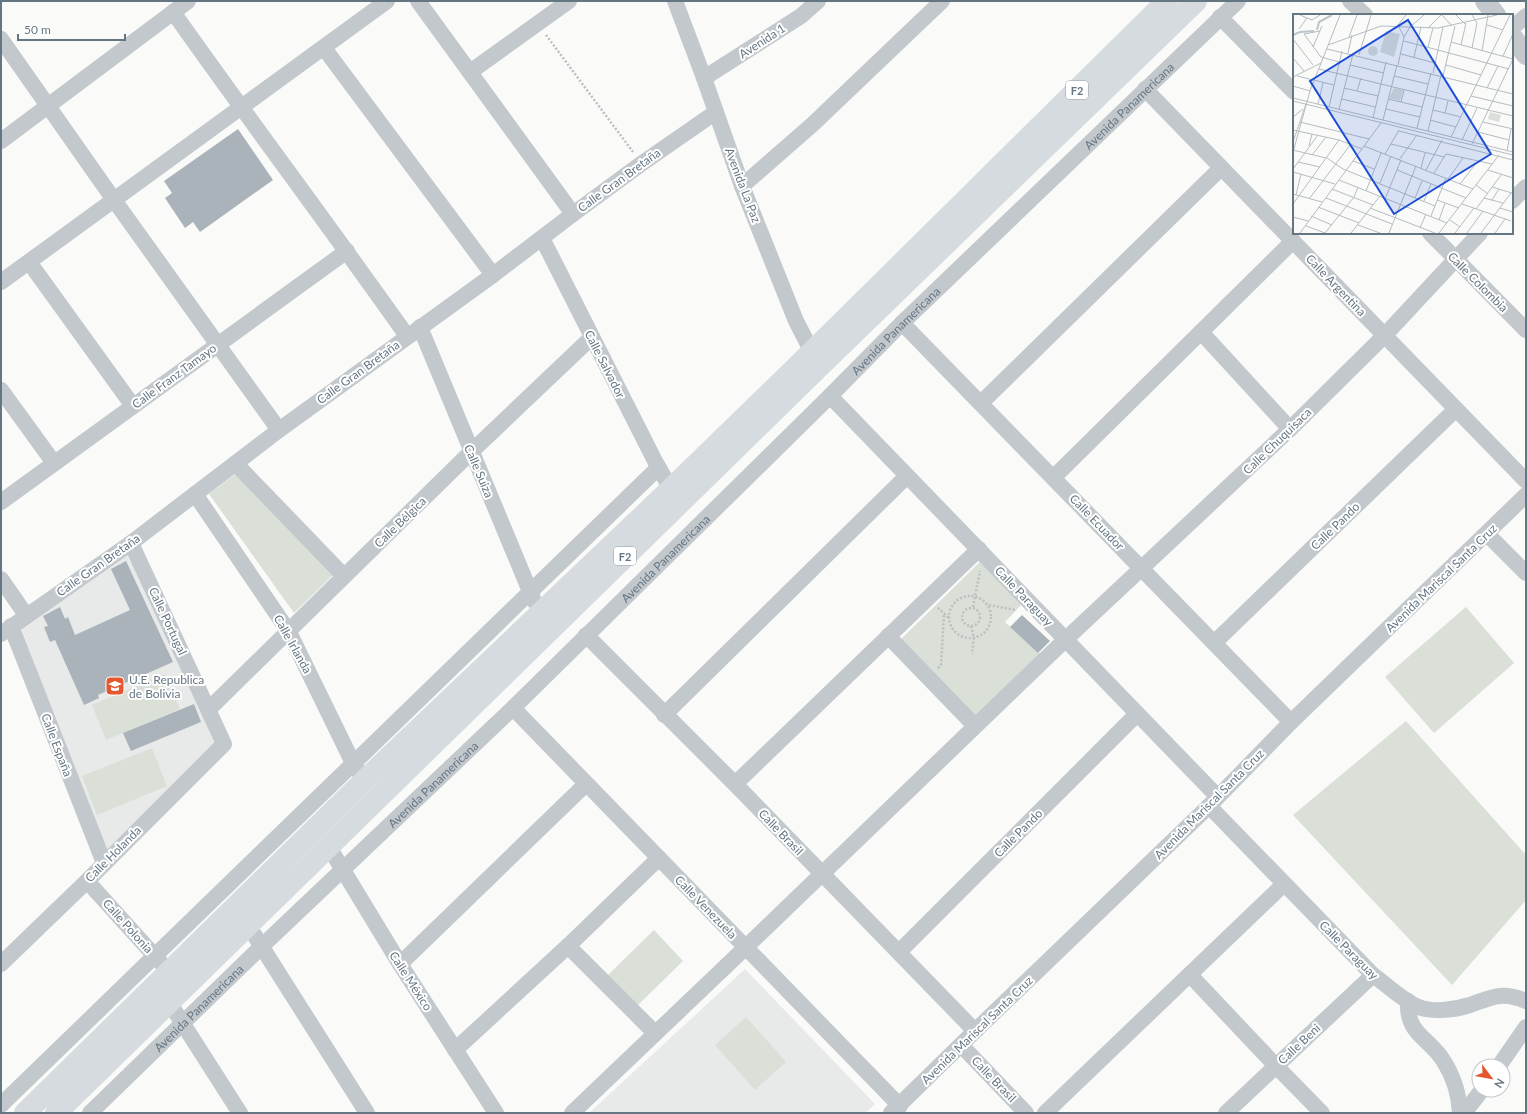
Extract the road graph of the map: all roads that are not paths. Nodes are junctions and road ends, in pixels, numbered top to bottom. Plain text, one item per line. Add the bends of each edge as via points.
1 (188, 1) edge
2 (387, 1) edge
3 (418, 1) edge
4 (569, 1) edge
5 (675, 1) edge
6 (818, 1) edge
7 (942, 1) edge
8 (1167, 1) edge
9 (1196, 1) edge
10 (1238, 1) edge
11 (1350, 1) edge
12 (1485, 1) edge
13 (799, 8) edge
14 (173, 12) junction
15 (1364, 14) edge
16 (1495, 14) edge
17 (1526, 16) edge
18 (1220, 17) junction
19 (1513, 27) edge
20 (1513, 37) edge
21 (1, 39) edge
22 (324, 48) junction
23 (1526, 55) edge
24 (470, 72) junction
25 (704, 78) junction
26 (1145, 89) junction
27 (1293, 91) edge
28 (48, 107) junction
29 (241, 108) junction
30 (716, 112) junction
31 (1, 141) edge
32 (1221, 168) junction
33 (742, 186) junction
34 (1526, 187) edge
35 (114, 200) junction
36 (1513, 200) edge
37 (573, 214) junction
38 (1431, 234) edge
39 (1479, 234) edge
40 (542, 238) junction
41 (1293, 241) junction
42 (347, 251) junction
43 (1455, 259) junction
44 (29, 262) junction
45 (493, 275) junction
46 (1, 282) edge
47 (902, 323) junction
48 (1526, 330) edge
49 (414, 332) junction
50 (1200, 332) junction
51 (1385, 335) junction
52 (592, 337) junction
53 (218, 344) junction
54 (817, 358) junction
55 (1, 390) edge
56 (830, 396) junction
57 (981, 403) junction
58 (133, 406) junction
59 (1456, 409) junction
60 (1290, 429) junction
61 (280, 430) junction
62 (471, 452) junction
63 (54, 463) junction
64 (236, 464) junction
65 (658, 468) junction
66 (907, 476) junction
67 (1054, 478) junction
68 (1526, 481) edge
69 (670, 489) junction
70 (195, 494) junction
71 (1526, 495) edge
72 (1, 502) edge
73 (1486, 534) junction
74 (131, 543) junction
75 (979, 549) junction
76 (1142, 568) junction
77 (1526, 573) edge
78 (344, 576) junction
79 (1, 579) edge
80 (531, 592) junction
81 (540, 614) junction
82 (26, 615) junction
83 (6, 630) edge
84 (289, 632) junction
85 (586, 635) junction
86 (888, 636) junction
87 (1066, 639) junction
88 (1214, 643) junction
89 (513, 708) junction
90 (209, 709) junction
91 (1137, 714) junction
92 (664, 715) junction
93 (1291, 722) junction
94 (975, 726) junction
95 (224, 744) joint
96 (359, 772) junction
97 (586, 784) junction
98 (735, 784) junction
99 (1213, 801) junction
100 (329, 847) junction
101 (659, 858) junction
102 (104, 863) junction
103 (342, 870) junction
104 (822, 874) junction
105 (87, 880) junction
106 (1284, 884) junction
107 (248, 925) junction
108 (568, 946) junction
109 (261, 947) junction
110 (745, 948) junction
111 (898, 952) junction
112 (2, 957) edge
113 (162, 964) junction
114 (400, 964) junction
115 (1190, 975) junction
116 (1373, 975) junction
117 (1408, 1001) junction
118 (1526, 1001) edge
119 (169, 1002) junction
120 (182, 1024) junction
121 (1526, 1027) edge
122 (974, 1031) junction
123 (655, 1033) junction
124 (961, 1045) junction
125 (455, 1050) junction
126 (1505, 1058) edge
127 (1276, 1066) junction
128 (1476, 1098) edge
129 (1, 1105) edge
130 (896, 1109) edge
131 (25, 1113) edge
132 (56, 1113) edge
133 (90, 1113) edge
134 (240, 1113) edge
135 (367, 1113) edge
136 (496, 1113) edge
137 (572, 1113) edge
138 (1026, 1113) edge
139 (1045, 1113) edge
140 (1226, 1113) edge
141 (1322, 1113) edge
142 (1460, 1113) edge
143 (1464, 1113) edge

1 - 14 street
2 - 22 street
3 - 24 street
4 - 24 street
5 - 25 street, Avenida La Paz
6 - 13 street, Avenida 1
7 - 33 street via 813,124
8 - 54 highway, Avenida Panamericana / F2
9 - 54 highway, Avenida Panamericana / F2
10 - 18 street, Avenida Panamericana
11 - 15 street
12 - 16 street
13 - 25 street, Avenida 1
14 - 28 street
14 - 29 street, Calle Suiza
17 - 19 street
18 - 26 street, Avenida Panamericana
18 - 27 street
20 - 23 street
21 - 28 street
22 - 29 street
22 - 45 street
24 - 37 street
25 - 30 street, Avenida La Paz
26 - 32 street, Calle Argentina
26 - 47 street, Avenida Panamericana
28 - 31 street
28 - 35 street
29 - 35 street
29 - 42 street, Calle Suiza
30 - 33 street, Avenida La Paz
30 - 37 street, Calle Gran Bretaña
32 - 41 street, Calle Argentina
32 - 57 street
33 - 54 street, Avenida La Paz via 796,321
34 - 36 street
35 - 44 street
35 - 53 street
37 - 40 street, Calle Gran Bretaña
38 - 43 street, Calle Colombia
39 - 43 street, Calle Chuquisaca
40 - 45 street, Calle Gran Bretaña
40 - 52 street, Calle Salvador
41 - 50 street
41 - 51 street, Calle Argentina
42 - 49 street, Calle Suiza
42 - 53 street, Calle Franz Tamayo
43 - 48 street, Calle Colombia
43 - 51 street, Calle Chuquisaca
44 - 46 street
44 - 58 street
45 - 49 street, Calle Gran Bretaña
47 - 56 street, Avenida Panamericana
47 - 57 street, Calle Ecuador
49 - 61 street, Calle Gran Bretaña
49 - 62 street, Calle Suiza
50 - 60 street
50 - 67 street
51 - 59 street, Calle Argentina
51 - 60 street, Calle Chuquisaca
52 - 62 street, Calle Bélgica
52 - 65 street, Calle Salvador
53 - 58 street, Calle Franz Tamayo
53 - 61 street
54 - 69 highway, Avenida Panamericana / F2
54 - 100 highway, Avenida Panamericana / F2
55 - 63 street
56 - 66 street, Calle Paraguay
56 - 85 street, Avenida Panamericana
57 - 67 street, Calle Ecuador
58 - 63 street, Calle Franz Tamayo
59 - 68 street, Calle Argentina
59 - 88 street, Calle Pando
60 - 76 street, Calle Chuquisaca
61 - 64 street, Calle Gran Bretaña
62 - 78 street, Calle Bélgica
62 - 80 street, Calle Suiza
63 - 72 street, Calle Franz Tamayo
64 - 70 street, Calle Gran Bretaña
64 - 78 street
65 - 69 street, Calle Salvador
65 - 80 street
66 - 75 street, Calle Paraguay
66 - 92 street
67 - 76 street, Calle Ecuador
69 - 81 highway, Avenida Panamericana / F2
70 - 74 street, Calle Gran Bretaña
70 - 84 street, Calle Irlanda
71 - 73 street, Avenida Mariscal Santa Cruz
73 - 77 street
73 - 93 street, Avenida Mariscal Santa Cruz
74 - 82 street, Calle Gran Bretaña
74 - 90 street, Calle Portugal
75 - 86 street
75 - 87 street, Calle Paraguay
76 - 87 street, Calle Chuquisaca
76 - 88 street, Calle Ecuador
78 - 84 street, Calle Bélgica
79 - 82 street
80 - 81 street, Calle Suiza
80 - 96 street
81 - 96 highway, Avenida Panamericana / F2
82 - 83 street, Calle Gran Bretaña
83 - 102 street, Calle España
84 - 90 street, Calle Bélgica
84 - 96 street, Calle Irlanda
85 - 89 street, Avenida Panamericana
85 - 92 street, Calle Brasil
86 - 94 street
86 - 98 street
87 - 91 street, Calle Paraguay
87 - 94 street, Calle Chuquisaca
88 - 93 street, Calle Ecuador
89 - 97 street, Calle Venezuela
89 - 103 street, Avenida Panamericana
90 - 95 street, Calle Portugal
91 - 99 street, Calle Paraguay
91 - 111 street, Calle Pando
92 - 98 street, Calle Brasil
93 - 99 street, Avenida Mariscal Santa Cruz
94 - 104 street, Calle Chuquisaca
95 - 102 street, Calle Holanda
96 - 113 highway, Avenida Panamericana / F2
97 - 101 street, Calle Venezuela
97 - 114 street
98 - 104 street, Calle Brasil
99 - 106 street, Calle Paraguay
99 - 122 street, Avenida Mariscal Santa Cruz
100 - 103 street, Calle México
100 - 107 highway, Avenida Panamericana / F2
101 - 108 street
101 - 110 street, Calle Venezuela
102 - 105 street, Calle Holanda
103 - 109 street, Avenida Panamericana
103 - 114 street, Calle México
104 - 110 street, Calle Chuquisaca
104 - 111 street, Calle Brasil
105 - 112 street, Calle Holanda
105 - 113 street, Calle Polonia
106 - 115 street
106 - 116 street, Calle Paraguay
107 - 109 street
107 - 119 highway, Avenida Panamericana / F2
108 - 123 street
108 - 125 street
109 - 120 street, Avenida Panamericana
109 - 135 street
110 - 123 street, Calle Chuquisaca
110 - 130 street, Calle Venezuela
111 - 122 street, Calle Brasil
113 - 129 street
113 - 131 highway, Avenida Panamericana / F2
114 - 125 street, Calle México
115 - 127 street
115 - 139 street
116 - 117 street, Calle Paraguay
116 - 127 street, Calle Beni
117 - 118 street, Calle Paraguay via 1416,1006 1440,1010 1504,995
117 - 142 street via 1409,1021 1442,1059 1453,1079 1459,1096
119 - 120 street
119 - 132 highway, Avenida Panamericana / F2
120 - 133 street, Avenida Panamericana
120 - 134 street
121 - 126 street
122 - 124 street, Avenida Mariscal Santa Cruz
123 - 137 street, Calle Chuquisaca
124 - 130 street, Avenida Mariscal Santa Cruz
124 - 138 street, Calle Brasil
125 - 136 street, Calle México
127 - 140 street, Calle Beni
127 - 141 street
128 - 143 street

